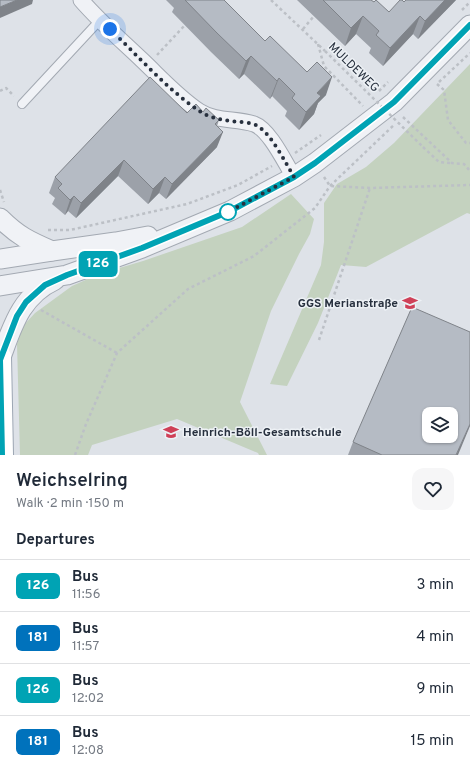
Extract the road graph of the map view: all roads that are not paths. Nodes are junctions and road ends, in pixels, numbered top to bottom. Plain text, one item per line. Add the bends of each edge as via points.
1 (81, 0) edge
2 (100, 20) junction
3 (470, 25) edge
4 (22, 104) road end
5 (294, 177) junction
6 (0, 218) edge
7 (189, 229) junction
8 (52, 250) junction
9 (0, 259) edge
10 (67, 275) junction
11 (0, 286) edge
12 (0, 357) edge
13 (0, 360) edge
14 (2, 455) edge

1 - 2 street
2 - 4 lane
2 - 5 street via 196,109 205,115 255,124 262,129
3 - 5 street via 394,102
5 - 7 street via 230,211
6 - 8 street via 28,241
7 - 8 street
7 - 10 street
8 - 9 street
10 - 11 street
10 - 13 street via 45,285 26,302 17,316
12 - 13 main road
13 - 14 main road

